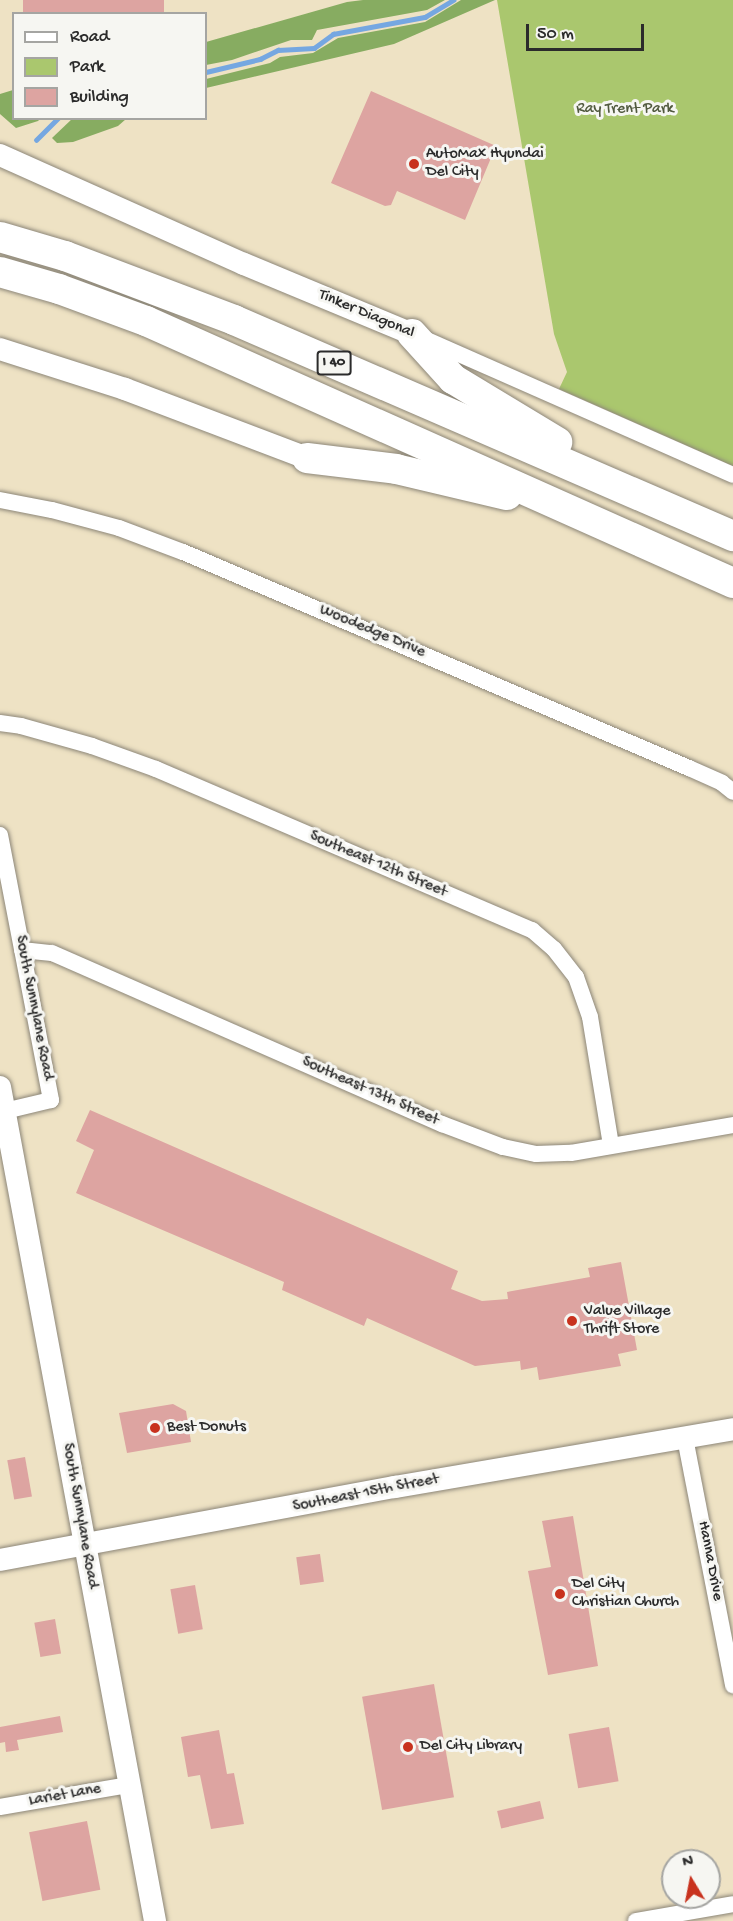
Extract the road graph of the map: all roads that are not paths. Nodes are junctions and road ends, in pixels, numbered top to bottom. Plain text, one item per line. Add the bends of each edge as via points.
1 (0, 155) edge
2 (0, 237) edge
3 (0, 272) edge
4 (412, 334) junction
5 (0, 349) edge
6 (307, 459) joint
7 (733, 475) edge
8 (0, 500) edge
9 (662, 505) junction
10 (571, 510) junction
11 (733, 536) edge
12 (733, 583) edge
13 (0, 723) edge
14 (733, 792) edge
15 (0, 835) edge
16 (22, 950) junction
17 (0, 1087) edge
18 (4, 1111) junction
19 (733, 1125) edge
20 (611, 1145) junction
21 (733, 1429) edge
22 (685, 1438) junction
23 (84, 1546) junction
24 (0, 1560) edge
25 (733, 1685) edge
26 (129, 1785) junction
27 (0, 1807) edge
28 (733, 1904) edge
29 (155, 1921) edge
30 (636, 1921) edge

1 - 4 main road, Tinker Diagonal
2 - 9 highway, I 40 via 65,256 224,316
3 - 10 highway, I 40 via 146,321
4 - 7 street, Tinker Diagonal
4 - 9 highway via 459,384
5 - 6 main road via 124,389
6 - 10 highway via 396,469
8 - 14 street, Woodedge Drive via 119,528 183,552 689,768
9 - 11 highway, I 40
10 - 12 highway, I 40
13 - 20 street, Southeast 12th Street via 92,746 156,769 532,930 554,949 576,977 591,1017
15 - 16 street, South Sunnylane Road
16 - 18 street, South Sunnylane Road via 51,1100
16 - 20 street, Southeast 13th Street via 52,953 503,1147 536,1154 571,1153
17 - 18 main road, South Sunnylane Road
18 - 23 main road, South Sunnylane Road
19 - 20 street, Southeast 13th Street
21 - 22 main road, Southeast 15th Street
22 - 23 main road, Southeast 15th Street via 395,1487
22 - 25 street, Hanna Drive
23 - 24 main road, Southeast 15th Street
23 - 26 main road, South Sunnylane Road
26 - 27 street, Lariet Lane
26 - 29 main road, South Sunnylane Road
28 - 30 street

